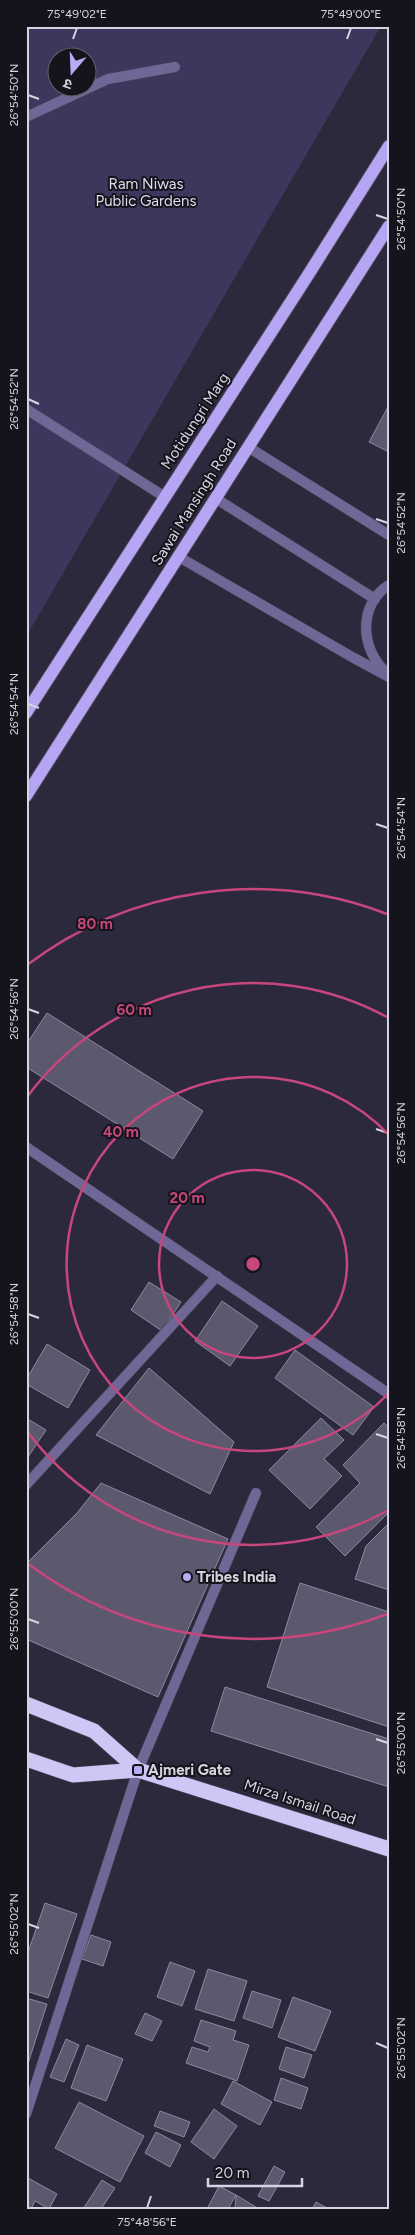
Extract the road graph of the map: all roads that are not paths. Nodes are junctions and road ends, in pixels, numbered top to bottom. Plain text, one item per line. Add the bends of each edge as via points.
1 (175, 67) dead end
2 (26, 117) edge
3 (389, 146) edge
4 (389, 226) edge
5 (26, 409) edge
6 (248, 447) junction
7 (165, 497) junction
8 (215, 498) junction
9 (389, 536) edge
10 (179, 557) junction
11 (389, 585) edge
12 (375, 599) junction
13 (389, 676) edge
14 (26, 712) edge
15 (26, 796) edge
16 (26, 1147) edge
17 (217, 1276) junction
18 (389, 1394) edge
19 (26, 1485) edge
20 (256, 1493) dead end
21 (26, 1704) edge
22 (26, 1759) edge
23 (138, 1770) junction
24 (389, 1849) edge
25 (26, 2114) edge

1 - 2 street via 108,79
3 - 7 main road, Motidungri Marg
4 - 6 main road, Sawai Mansingh Road
5 - 7 street
6 - 8 main road, Sawai Mansingh Road
6 - 9 street
7 - 14 main road, Motidungri Marg
8 - 10 main road, Sawai Mansingh Road
8 - 12 street
10 - 13 street
10 - 15 main road, Sawai Mansingh Road
11 - 12 street
12 - 13 street via 366,627 368,647 377,664
16 - 17 street
17 - 18 street
17 - 19 street
20 - 23 street
21 - 23 highway via 94,1731
22 - 23 highway, Mirza Ismail Road via 73,1775
23 - 24 highway, Mirza Ismail Road
23 - 25 street

